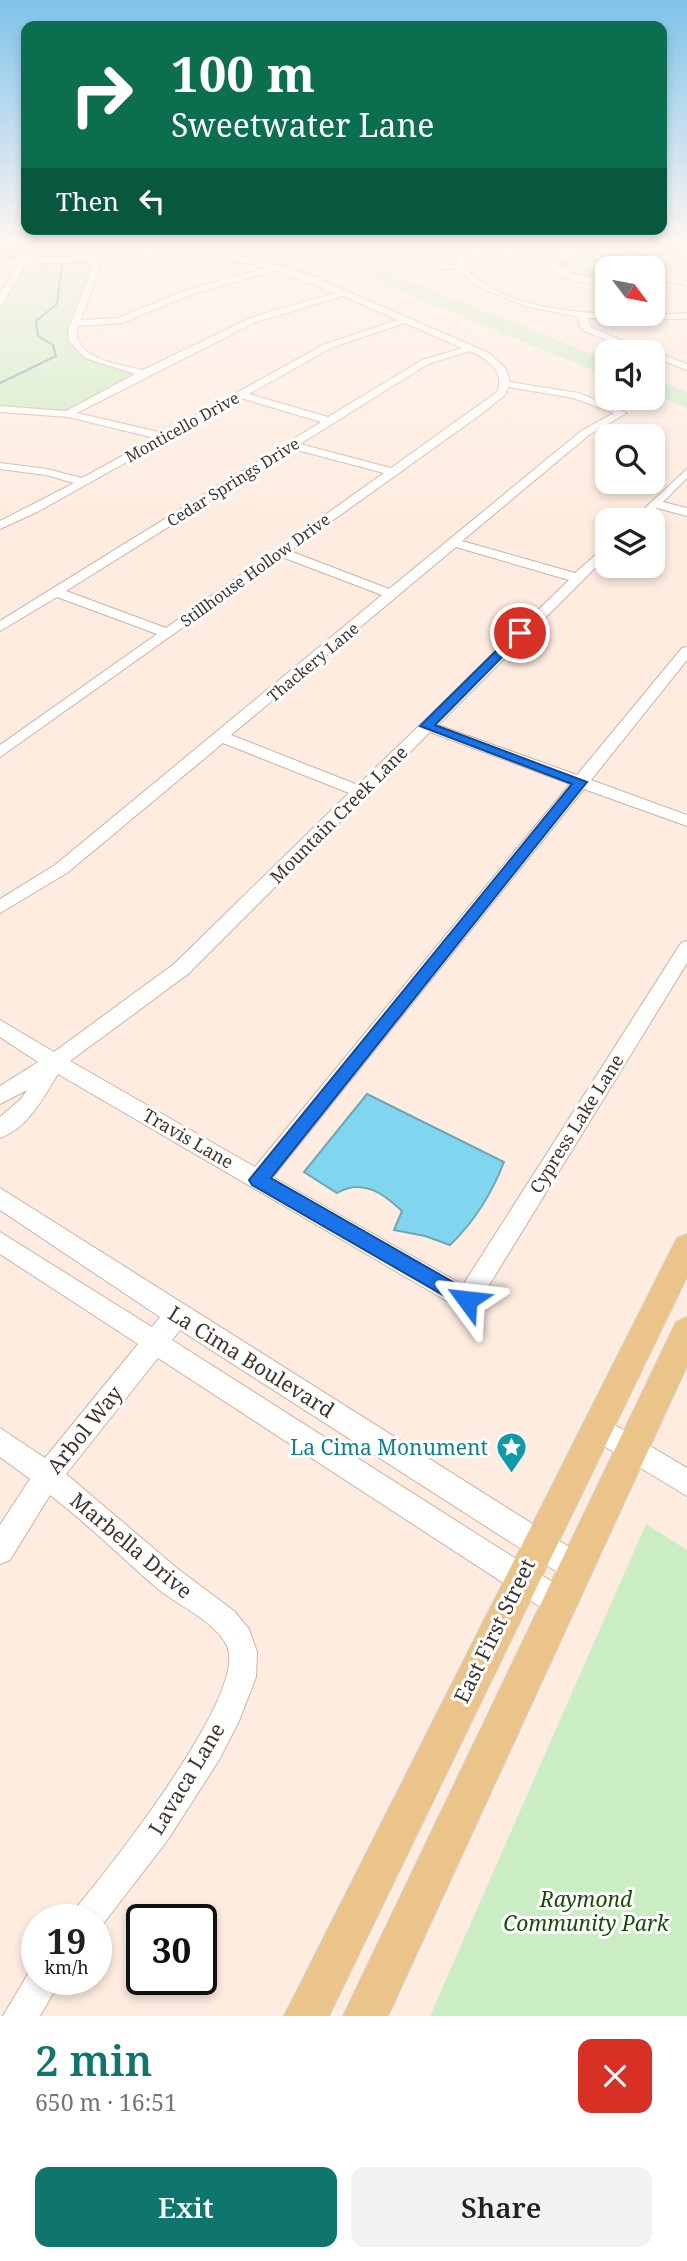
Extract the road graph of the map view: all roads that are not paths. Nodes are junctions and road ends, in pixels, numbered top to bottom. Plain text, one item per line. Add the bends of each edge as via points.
1 (73, 336) edge
2 (220, 336) edge
3 (354, 336) edge
4 (443, 336) edge
5 (471, 348) junction
6 (665, 359) edge
7 (687, 367) edge
8 (145, 373) junction
9 (505, 384) junction
10 (241, 395) junction
11 (0, 410) edge
12 (68, 414) junction
13 (329, 421) junction
14 (165, 437) junction
15 (292, 445) junction
16 (0, 466) edge
17 (392, 472) junction
18 (687, 472) edge
19 (83, 482) junction
20 (654, 504) junction
21 (650, 508) edge
22 (687, 512) edge
23 (0, 526) edge
24 (455, 543) junction
25 (281, 552) junction
26 (595, 561) edge
27 (577, 578) junction
28 (56, 592) junction
29 (393, 595) junction
30 (0, 627) edge
31 (167, 633) junction
32 (687, 651) edge
33 (427, 726) junction
34 (222, 737) junction
35 (0, 752) edge
36 (581, 782) junction
37 (363, 793) junction
38 (687, 821) edge
39 (0, 907) edge
40 (687, 948) edge
41 (0, 1027) edge
42 (54, 1062) junction
43 (0, 1096) edge
44 (0, 1129) edge
45 (258, 1180) junction
46 (0, 1198) edge
47 (0, 1242) edge
48 (687, 1247) edge
49 (467, 1300) joint
50 (177, 1315) junction
51 (687, 1332) edge
52 (156, 1341) junction
53 (598, 1428) junction
54 (0, 1441) edge
55 (633, 1451) junction
56 (47, 1476) junction
57 (687, 1483) edge
58 (539, 1543) junction
59 (0, 1550) edge
60 (575, 1567) junction
61 (520, 1579) junction
62 (558, 1602) junction
63 (228, 1625) joint
64 (100, 1904) edge
65 (34, 1995) edge
66 (20, 2016) edge
67 (306, 2016) edge
68 (365, 2016) edge

1 - 8 street via 81,352
2 - 8 street
3 - 10 street, Monticello Drive
4 - 5 street
5 - 9 street via 498,364
5 - 13 street, Cedar Springs Drive via 425,362
6 - 7 street
8 - 12 street
9 - 17 street, Stillhouse Hollow Drive via 493,400
9 - 24 street, Thackery Lane via 575,395 622,413 586,433
10 - 13 street
10 - 14 street, Monticello Drive
11 - 12 street
12 - 14 street
13 - 15 street, Cedar Springs Drive
14 - 19 street, Monticello Drive
15 - 17 street
15 - 28 street, Cedar Springs Drive
16 - 19 street
17 - 25 street, Stillhouse Hollow Drive
18 - 20 street
19 - 23 street, Monticello Drive
20 - 21 street
20 - 22 street
24 - 27 street
24 - 29 street, Thackery Lane
25 - 29 street
25 - 31 street, Stillhouse Hollow Drive
26 - 27 street, Mountain Creek Lane
27 - 33 street, Mountain Creek Lane
28 - 30 street, Cedar Springs Drive
28 - 31 street
29 - 34 street, Thackery Lane
31 - 35 street, Stillhouse Hollow Drive
32 - 36 street
33 - 36 street
33 - 37 street, Mountain Creek Lane
34 - 37 street
34 - 39 street, Thackery Lane via 61,869
36 - 38 street
36 - 45 street
37 - 42 street, Mountain Creek Lane via 181,969
40 - 49 street, Cypress Lake Lane
41 - 42 street
42 - 43 street, Mountain Creek Lane
42 - 44 street, Mountain Creek Lane via 27,1105
42 - 45 street, Travis Lane
45 - 49 street, Travis Lane
46 - 50 street, La Cima Boulevard
47 - 52 street, La Cima Boulevard
48 - 53 main road, East First Street
50 - 52 street, Arbol Way
50 - 58 street, La Cima Boulevard
51 - 55 main road
52 - 56 street, Arbol Way
52 - 61 street, La Cima Boulevard
53 - 55 street
53 - 58 main road, East First Street
54 - 56 street, Marbella Drive
55 - 57 street
55 - 60 main road
56 - 59 street, Arbol Way
56 - 63 street, Marbella Drive
58 - 60 street, La Cima Boulevard
58 - 61 main road, East First Street
60 - 62 main road
61 - 62 street, La Cima Boulevard
61 - 67 main road, East First Street
62 - 68 main road
63 - 64 street, Lavaca Lane via 241,1644 244,1669 221,1723 152,1838
65 - 66 street

